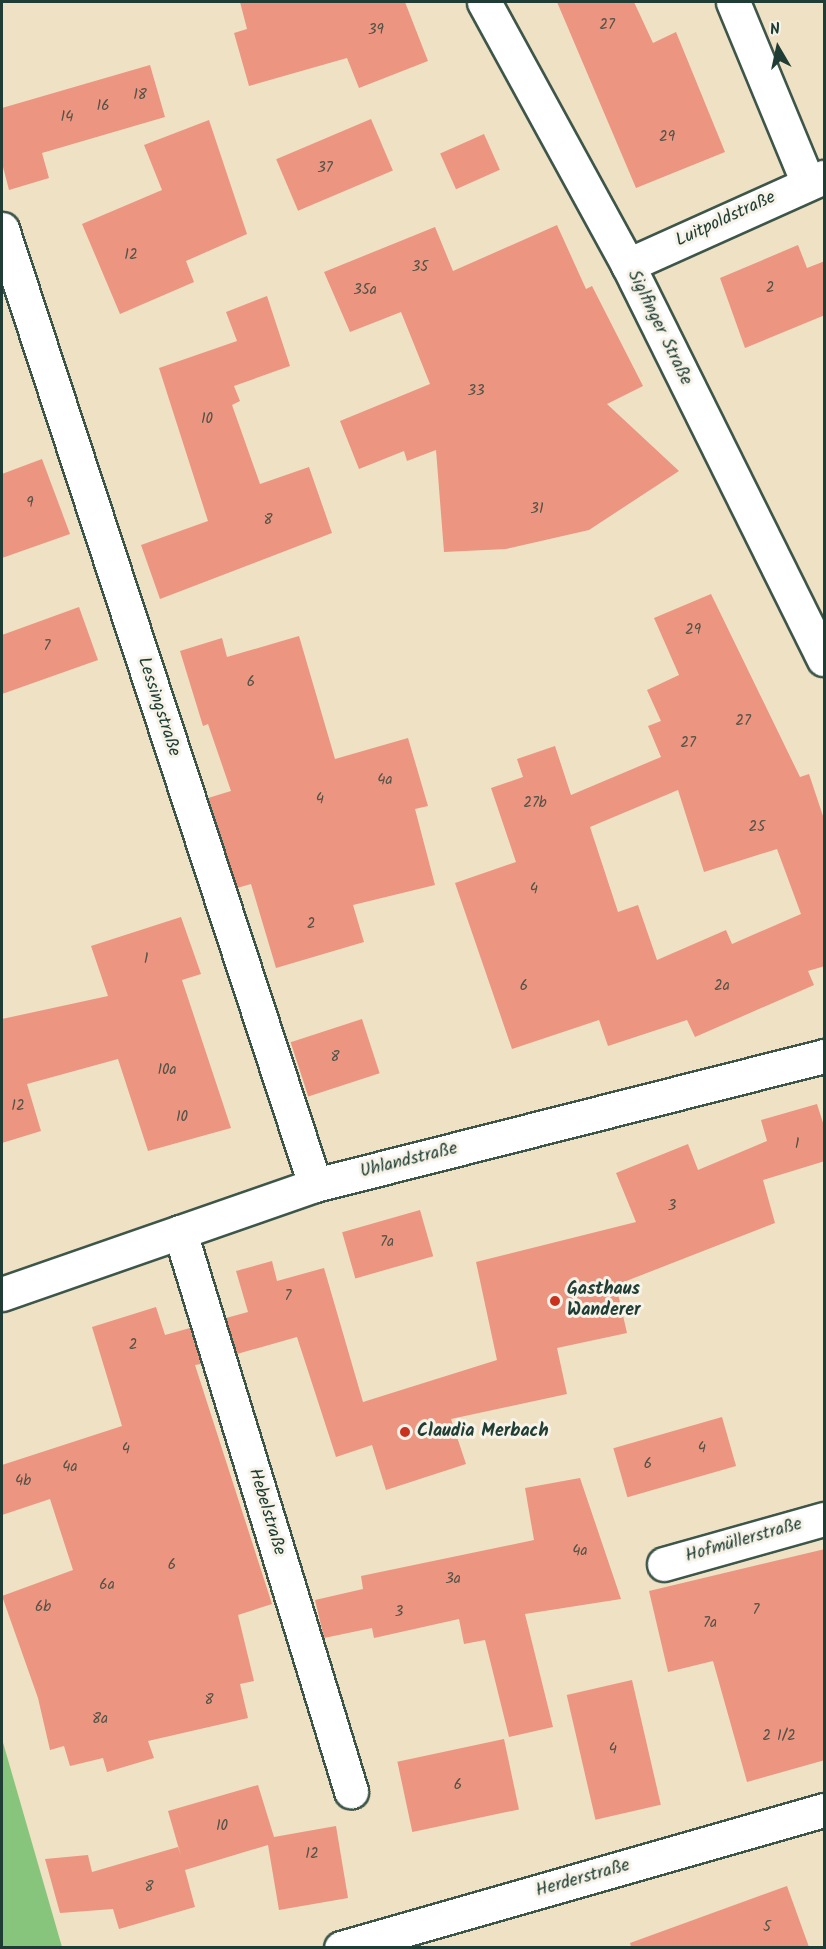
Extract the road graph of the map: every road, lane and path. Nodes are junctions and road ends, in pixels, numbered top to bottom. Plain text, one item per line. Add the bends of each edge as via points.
1 (484, 2) edge
2 (733, 2) edge
3 (816, 180) edge
4 (2, 229) edge
5 (628, 266) junction
6 (816, 621) edge
7 (825, 659) edge
8 (825, 1056) edge
9 (315, 1185) junction
10 (180, 1232) junction
11 (2, 1294) edge
12 (825, 1519) edge
13 (664, 1564) dead end
14 (351, 1791) dead end
15 (825, 1810) edge
16 (341, 1947) edge

1 - 5 street, Siglfinger Straße
2 - 3 street
3 - 5 street, Luitpoldstraße
4 - 9 street, Lessingstraße
5 - 6 street, Siglfinger Straße
6 - 7 street, Siglfinger Straße
8 - 9 street, Uhlandstraße
9 - 10 street, Uhlandstraße
10 - 11 street, Uhlandstraße
10 - 14 street, Hebelstraße
12 - 13 street, Hofmüllerstraße
15 - 16 street, Herderstraße

